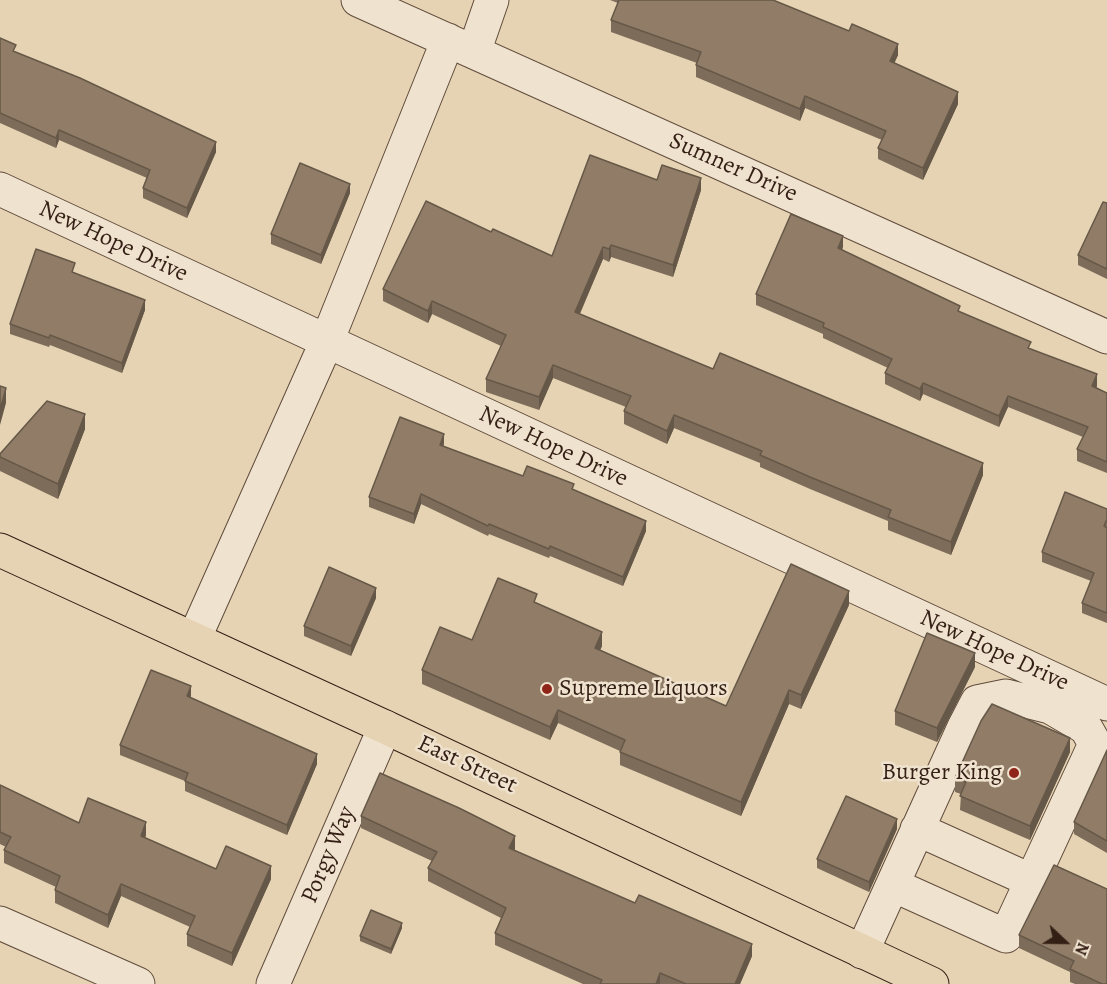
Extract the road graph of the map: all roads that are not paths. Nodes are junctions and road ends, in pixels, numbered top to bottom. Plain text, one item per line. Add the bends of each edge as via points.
1 (358, 0) edge
2 (492, 0) edge
3 (461, 46) junction
4 (0, 189) edge
5 (1107, 337) edge
6 (327, 341) junction
7 (0, 550) edge
8 (194, 639) junction
9 (1107, 704) edge
10 (385, 726) junction
11 (917, 829) junction
12 (1032, 880) junction
13 (892, 885) junction
14 (3, 933) edge
15 (862, 952) junction
16 (138, 984) edge
17 (273, 984) edge
18 (932, 984) edge

1 - 3 street, Sumner Drive
2 - 3 street
3 - 5 street, Sumner Drive
3 - 6 street
4 - 6 street, New Hope Drive
6 - 8 street
6 - 9 street, New Hope Drive
7 - 8 main road, East Street
8 - 10 main road, East Street
10 - 15 main road, East Street
10 - 17 street, Porgy Way
11 - 12 street
11 - 12 street via 978,702 1006,696 1050,707 1086,728 1095,744
11 - 13 street
12 - 13 street via 1006,936
13 - 15 street
14 - 16 street
15 - 18 main road, East Street

